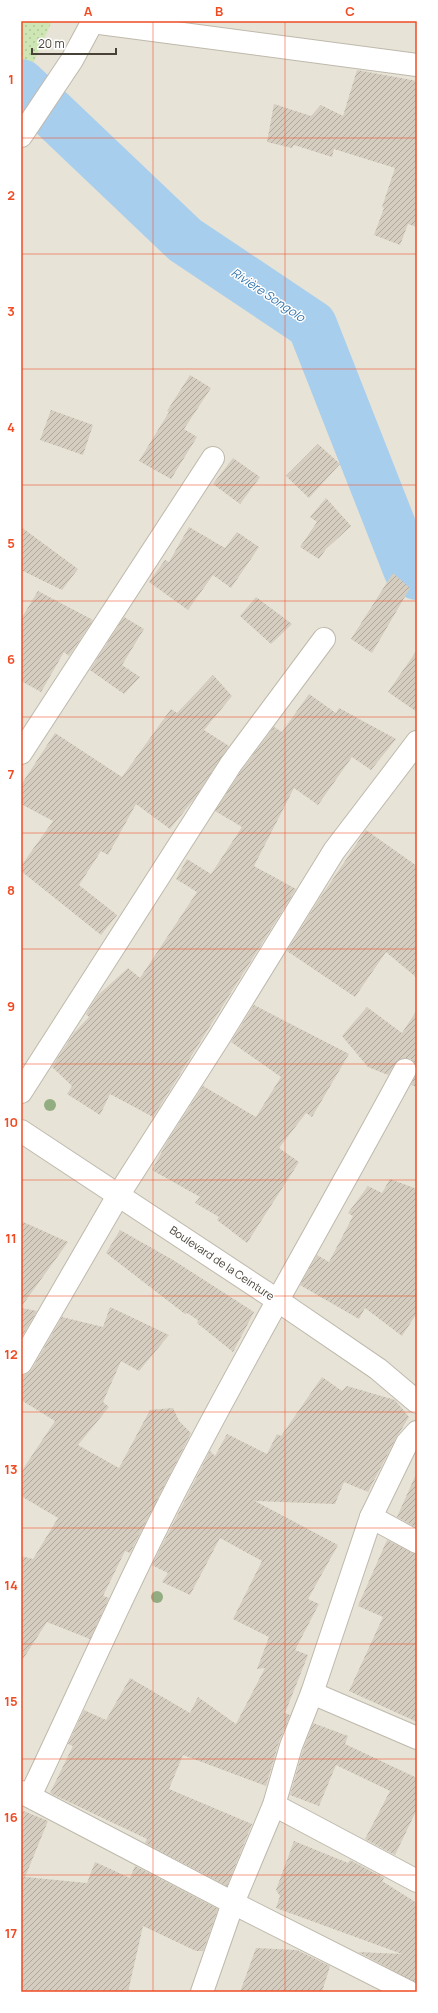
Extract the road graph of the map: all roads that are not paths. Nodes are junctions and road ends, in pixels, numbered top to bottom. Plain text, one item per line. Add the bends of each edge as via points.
1 (92, 22) edge
2 (417, 65) edge
3 (21, 136) edge
4 (213, 458) dead end
5 (324, 638) dead end
6 (417, 742) edge
7 (21, 753) edge
8 (405, 1070) dead end
9 (21, 1092) edge
10 (21, 1131) edge
11 (119, 1194) junction
12 (277, 1300) junction
13 (21, 1363) edge
14 (415, 1397) edge
15 (417, 1432) edge
16 (371, 1518) junction
17 (417, 1542) edge
18 (312, 1693) junction
19 (417, 1738) edge
20 (26, 1794) edge
21 (274, 1805) junction
22 (417, 1882) edge
23 (232, 1903) junction
24 (202, 1992) edge
25 (409, 1992) edge

1 - 2 street
1 - 3 street via 72,60
4 - 7 street
5 - 9 street via 231,764
6 - 11 street via 334,851
8 - 12 street
10 - 11 street, Boulevard de la Ceinture
11 - 12 street, Boulevard de la Ceinture
11 - 13 street
12 - 14 street, Boulevard de la Ceinture
12 - 20 street via 171,1499
15 - 16 street via 406,1443
16 - 17 street
16 - 18 street
18 - 19 street
18 - 21 street via 291,1746
20 - 23 street
21 - 22 street
21 - 23 street
23 - 24 street
23 - 25 street

